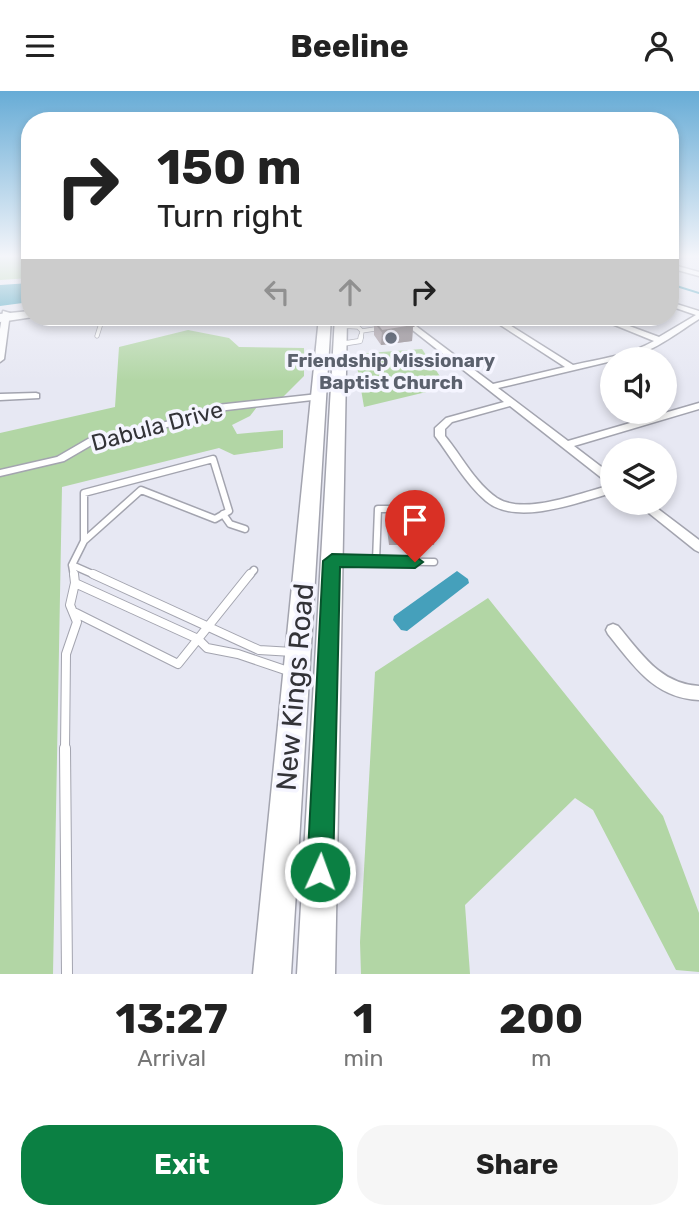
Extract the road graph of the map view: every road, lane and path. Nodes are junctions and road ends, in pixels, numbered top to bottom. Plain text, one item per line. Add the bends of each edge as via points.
1 (679, 307) edge
2 (21, 313) edge
3 (699, 315) edge
4 (3, 316) edge
5 (100, 326) edge
6 (413, 326) edge
7 (506, 326) edge
8 (622, 326) edge
9 (386, 328) edge
10 (362, 331) junction
11 (336, 333) edge
12 (97, 336) dead end
13 (659, 340) junction
14 (1, 354) edge
15 (572, 368) junction
16 (491, 387) junction
17 (36, 396) dead end
18 (0, 397) edge
19 (318, 397) junction
20 (511, 403) junction
21 (699, 406) edge
22 (566, 445) junction
23 (600, 471) edge
24 (0, 474) edge
25 (136, 479) junction
26 (141, 490) junction
27 (600, 492) edge
28 (413, 509) edge
29 (223, 514) junction
30 (658, 515) edge
31 (245, 529) dead end
32 (84, 541) junction
33 (699, 547) edge
34 (319, 561) junction
35 (376, 561) junction
36 (435, 562) dead end
37 (72, 565) junction
38 (254, 571) dead end
39 (111, 582) junction
40 (75, 583) junction
41 (100, 593) junction
42 (76, 614) junction
43 (208, 627) junction
44 (613, 630) dead end
45 (198, 639) junction
46 (297, 663) junction
47 (699, 693) edge
48 (67, 974) edge
49 (272, 974) edge
50 (316, 974) edge

1 - 3 street
2 - 4 main road
3 - 13 street
4 - 14 street
5 - 12 lane
6 - 16 street
7 - 15 street
8 - 13 street
9 - 10 lane
10 - 11 lane via 358,327
10 - 11 lane via 356,343
11 - 19 highway, New Kings Road
11 - 34 highway, New Kings Road
13 - 15 street via 628,355
15 - 16 street
16 - 20 street
17 - 18 street
19 - 24 street, Dabula Drive via 217,408 92,441 60,459
19 - 34 highway, New Kings Road
20 - 22 street
20 - 27 street via 443,423 440,428 440,436 491,499 506,507 527,509
21 - 22 street
22 - 23 street
25 - 26 lane
25 - 29 lane via 213,459 229,511
25 - 32 lane via 84,492
26 - 29 lane via 215,519
26 - 32 lane
28 - 35 lane via 378,509
29 - 31 lane via 230,524
30 - 33 street
32 - 37 lane
34 - 35 lane
34 - 46 highway, New Kings Road
34 - 50 highway, New Kings Road
35 - 36 lane
37 - 39 lane
37 - 40 lane
38 - 43 lane
39 - 41 lane
39 - 43 lane
40 - 41 lane
40 - 42 lane via 70,605
41 - 45 lane
42 - 45 lane via 178,664
42 - 48 lane via 66,667
43 - 45 lane
43 - 46 lane
44 - 47 street via 651,675 678,690
45 - 46 lane via 207,649
46 - 49 highway, New Kings Road

